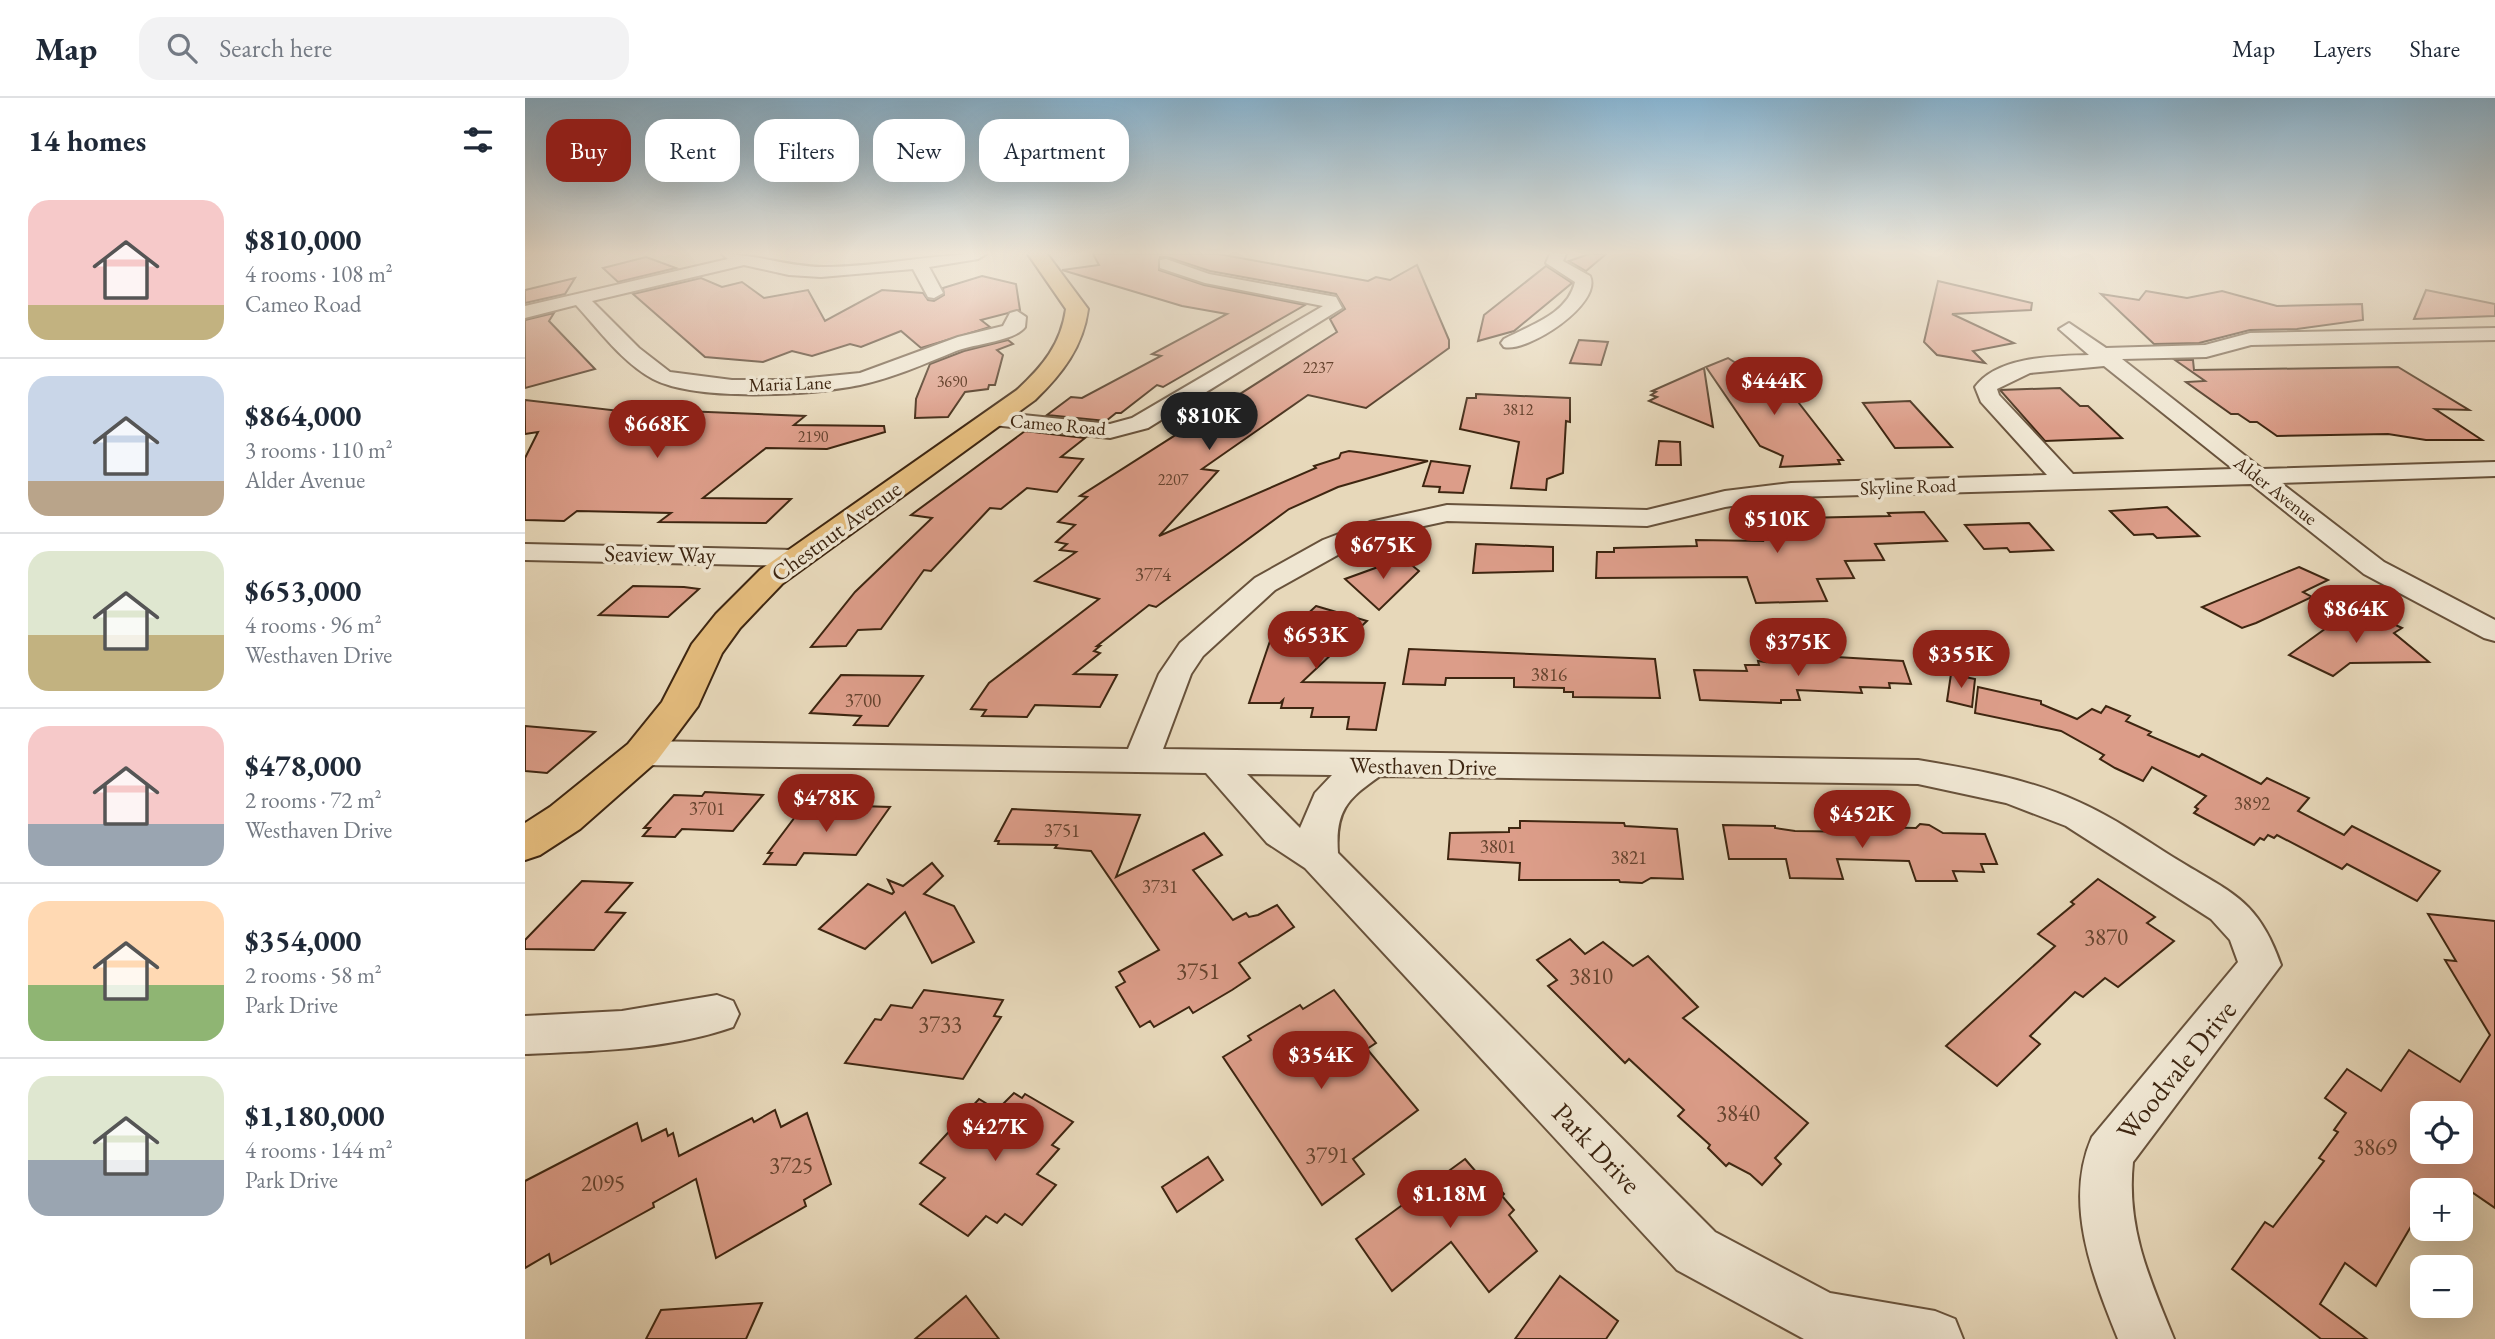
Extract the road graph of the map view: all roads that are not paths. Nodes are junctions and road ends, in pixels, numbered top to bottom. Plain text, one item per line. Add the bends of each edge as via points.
1 (593, 312) edge
2 (1077, 312) edge
3 (1326, 312) edge
4 (1565, 312) edge
5 (1017, 317) dead end
6 (2069, 329) dead end
7 (2495, 334) edge
8 (1511, 343) dead end
9 (2108, 357) junction
10 (993, 419) junction
11 (2495, 468) edge
12 (2256, 474) junction
13 (2065, 480) junction
14 (525, 552) edge
15 (795, 558) junction
16 (2495, 632) edge
17 (642, 753) junction
18 (1141, 760) junction
19 (1217, 763) junction
20 (1371, 765) junction
21 (525, 844) edge
22 (1319, 858) junction
23 (2179, 880) joint
24 (717, 1014) dead end
25 (525, 1035) edge
26 (1935, 1339) edge
27 (2146, 1339) edge

1 - 5 street, Maria Lane via 663,376 717,384 800,386 860,379 977,337 1006,333 1016,327
2 - 10 main road, Chestnut Avenue via 1075,330 1053,371
3 - 10 street, Cameo Road via 1140,423 1109,430
4 - 8 street
6 - 9 street, Alder Avenue
7 - 9 street via 2250,339 2206,351
9 - 12 street, Alder Avenue
9 - 13 street via 2037,366 1999,376 1986,387 1989,397
10 - 15 main road, Chestnut Avenue
11 - 12 street, Skyline Road
12 - 13 street, Skyline Road
12 - 16 street, Alder Avenue via 2374,568
13 - 18 street, Skyline Road via 1791,490 1724,499 1647,518 1468,511 1379,528 1333,546 1265,584 1191,650 1175,674
14 - 15 street, Seaview Way
15 - 17 main road, Chestnut Avenue via 728,621 705,652 679,706
17 - 18 street, Westhaven Drive
17 - 21 main road, Chestnut Avenue via 565,818
18 - 19 street, Westhaven Drive
19 - 20 street, Westhaven Drive
19 - 22 street, Park Drive via 1280,833
20 - 22 street via 1337,787 1324,806 1316,832
20 - 23 street, Westhaven Drive via 1919,772 1970,780 2049,804 2094,826
22 - 26 street, Park Drive via 1696,1251 1824,1320
23 - 27 street, Woodvale Drive via 2217,899 2253,937 2260,965 2109,1154 2104,1195 2118,1271
24 - 25 street via 622,1030

